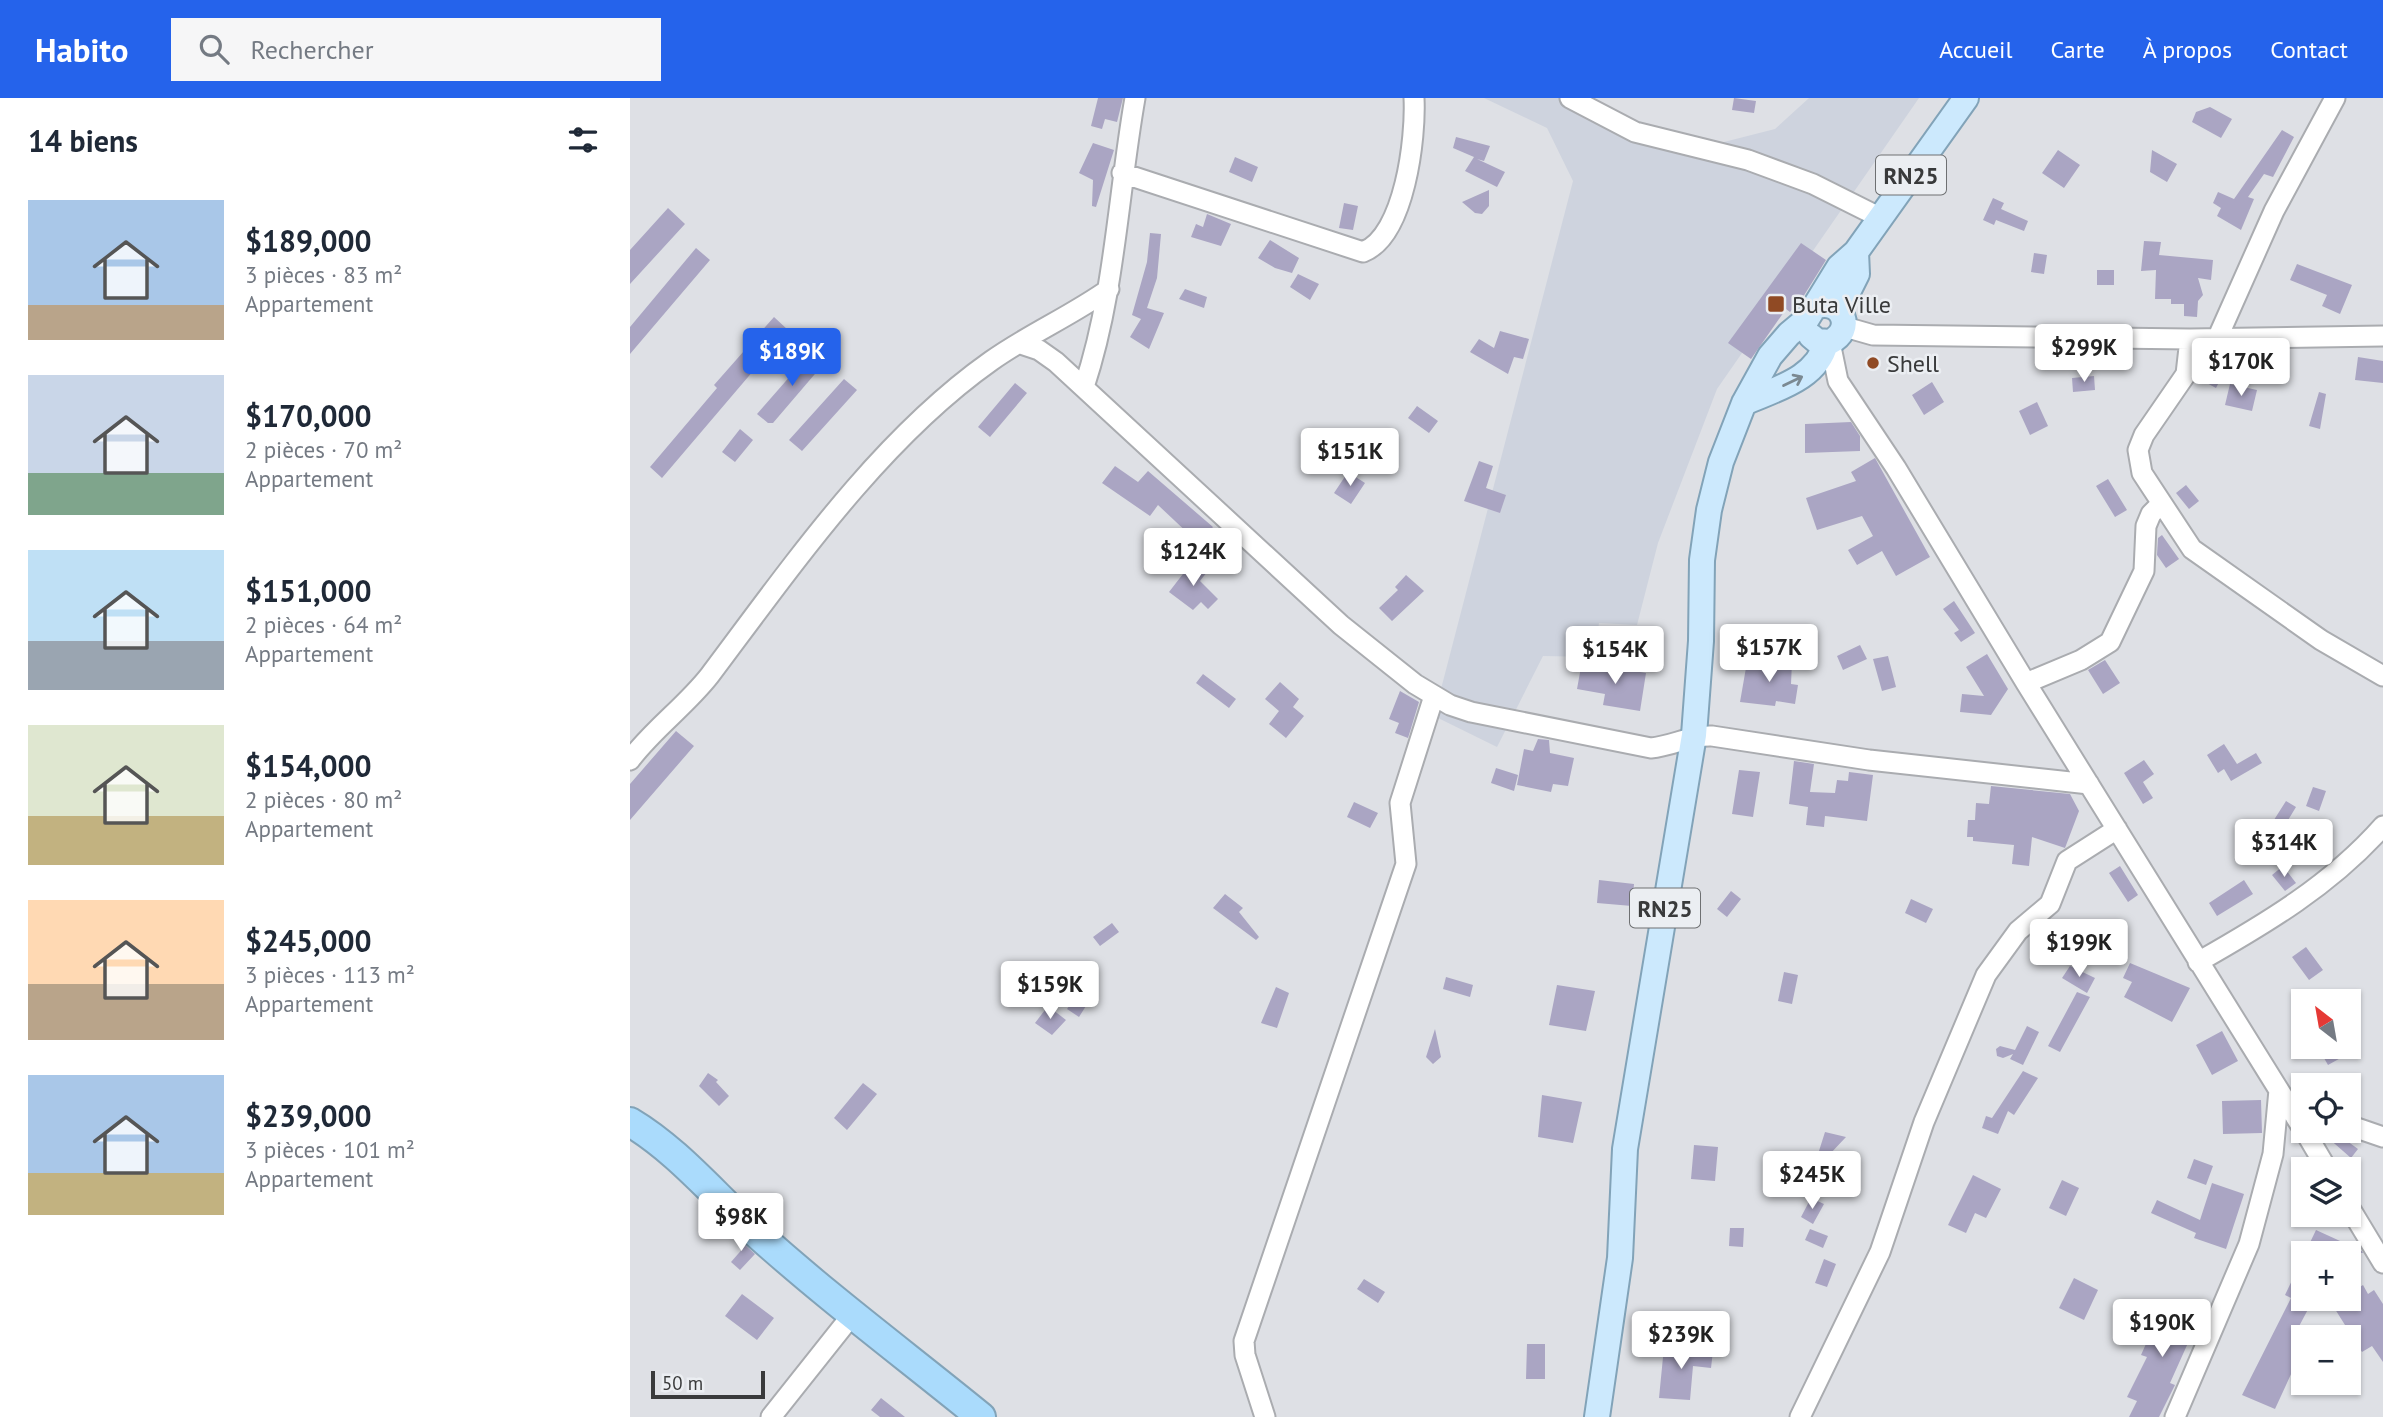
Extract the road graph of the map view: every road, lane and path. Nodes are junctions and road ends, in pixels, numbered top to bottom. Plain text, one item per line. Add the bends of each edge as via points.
1 (1135, 98) edge
2 (1414, 98) edge
3 (1570, 98) edge
4 (1966, 98) edge
5 (2334, 98) edge
6 (1122, 173) junction
7 (1881, 218) junction
8 (1109, 289) junction
9 (1827, 324) junction
10 (2383, 336) edge
11 (2190, 339) junction
12 (2217, 339) junction
13 (1021, 344) junction
14 (1084, 387) junction
15 (1744, 403) junction
16 (2161, 504) junction
17 (2383, 676) edge
18 (2026, 683) junction
19 (1434, 696) junction
20 (1693, 736) junction
21 (630, 760) edge
22 (2088, 784) junction
23 (2383, 826) edge
24 (2117, 829) junction
25 (2198, 962) junction
26 (2279, 1090) junction
27 (2291, 1103) edge
28 (630, 1122) edge
29 (2361, 1129) edge
30 (2383, 1137) edge
31 (2361, 1227) edge
32 (2383, 1264) edge
33 (852, 1315) junction
34 (771, 1417) edge
35 (981, 1417) edge
36 (1265, 1417) edge
37 (1597, 1417) edge
38 (1800, 1417) edge
39 (2175, 1417) edge

1 - 6 street
2 - 6 street via 1412,159 1398,208 1378,241 1363,252
3 - 7 street via 1635,132 1748,160 1813,184
4 - 7 main road, RN25
5 - 12 street via 2274,211
6 - 8 street
7 - 9 main road, RN25 via 1856,252 1857,274
8 - 13 street
8 - 14 street
9 - 11 street via 1873,335
9 - 15 main road, RN25 via 1789,334 1770,356
15 -> 9 main road, RN25 via 1813,369 1822,357
9 - 18 street via 1838,381
10 - 12 street
11 - 12 street
11 - 16 street via 2186,373 2138,450 2142,473
13 - 14 street via 1039,350
13 - 21 street via 992,360 888,455 774,587 708,677
14 - 19 street via 1341,625
15 - 20 main road, RN25 via 1721,462 1709,510
16 - 17 street via 2185,541 2207,561 2344,655
16 - 18 street via 2146,526 2144,571 2110,642
18 - 22 street
19 - 20 street via 1501,720 1651,748 1668,747
19 - 36 street via 1400,803 1406,864 1244,1341
20 - 22 street
20 - 37 main road, RN25 via 1625,1149 1619,1258
22 - 24 street
23 - 25 street via 2354,859 2311,892
24 - 25 street
24 - 38 street via 2067,861 2050,904 2018,931 1986,975 1924,1122 1880,1252
25 - 26 street
26 - 27 street
26 - 39 street via 2273,1154 2252,1233
28 - 33 highway via 663,1143 754,1231
29 - 30 street
31 - 32 street
33 - 34 street
33 - 35 highway

